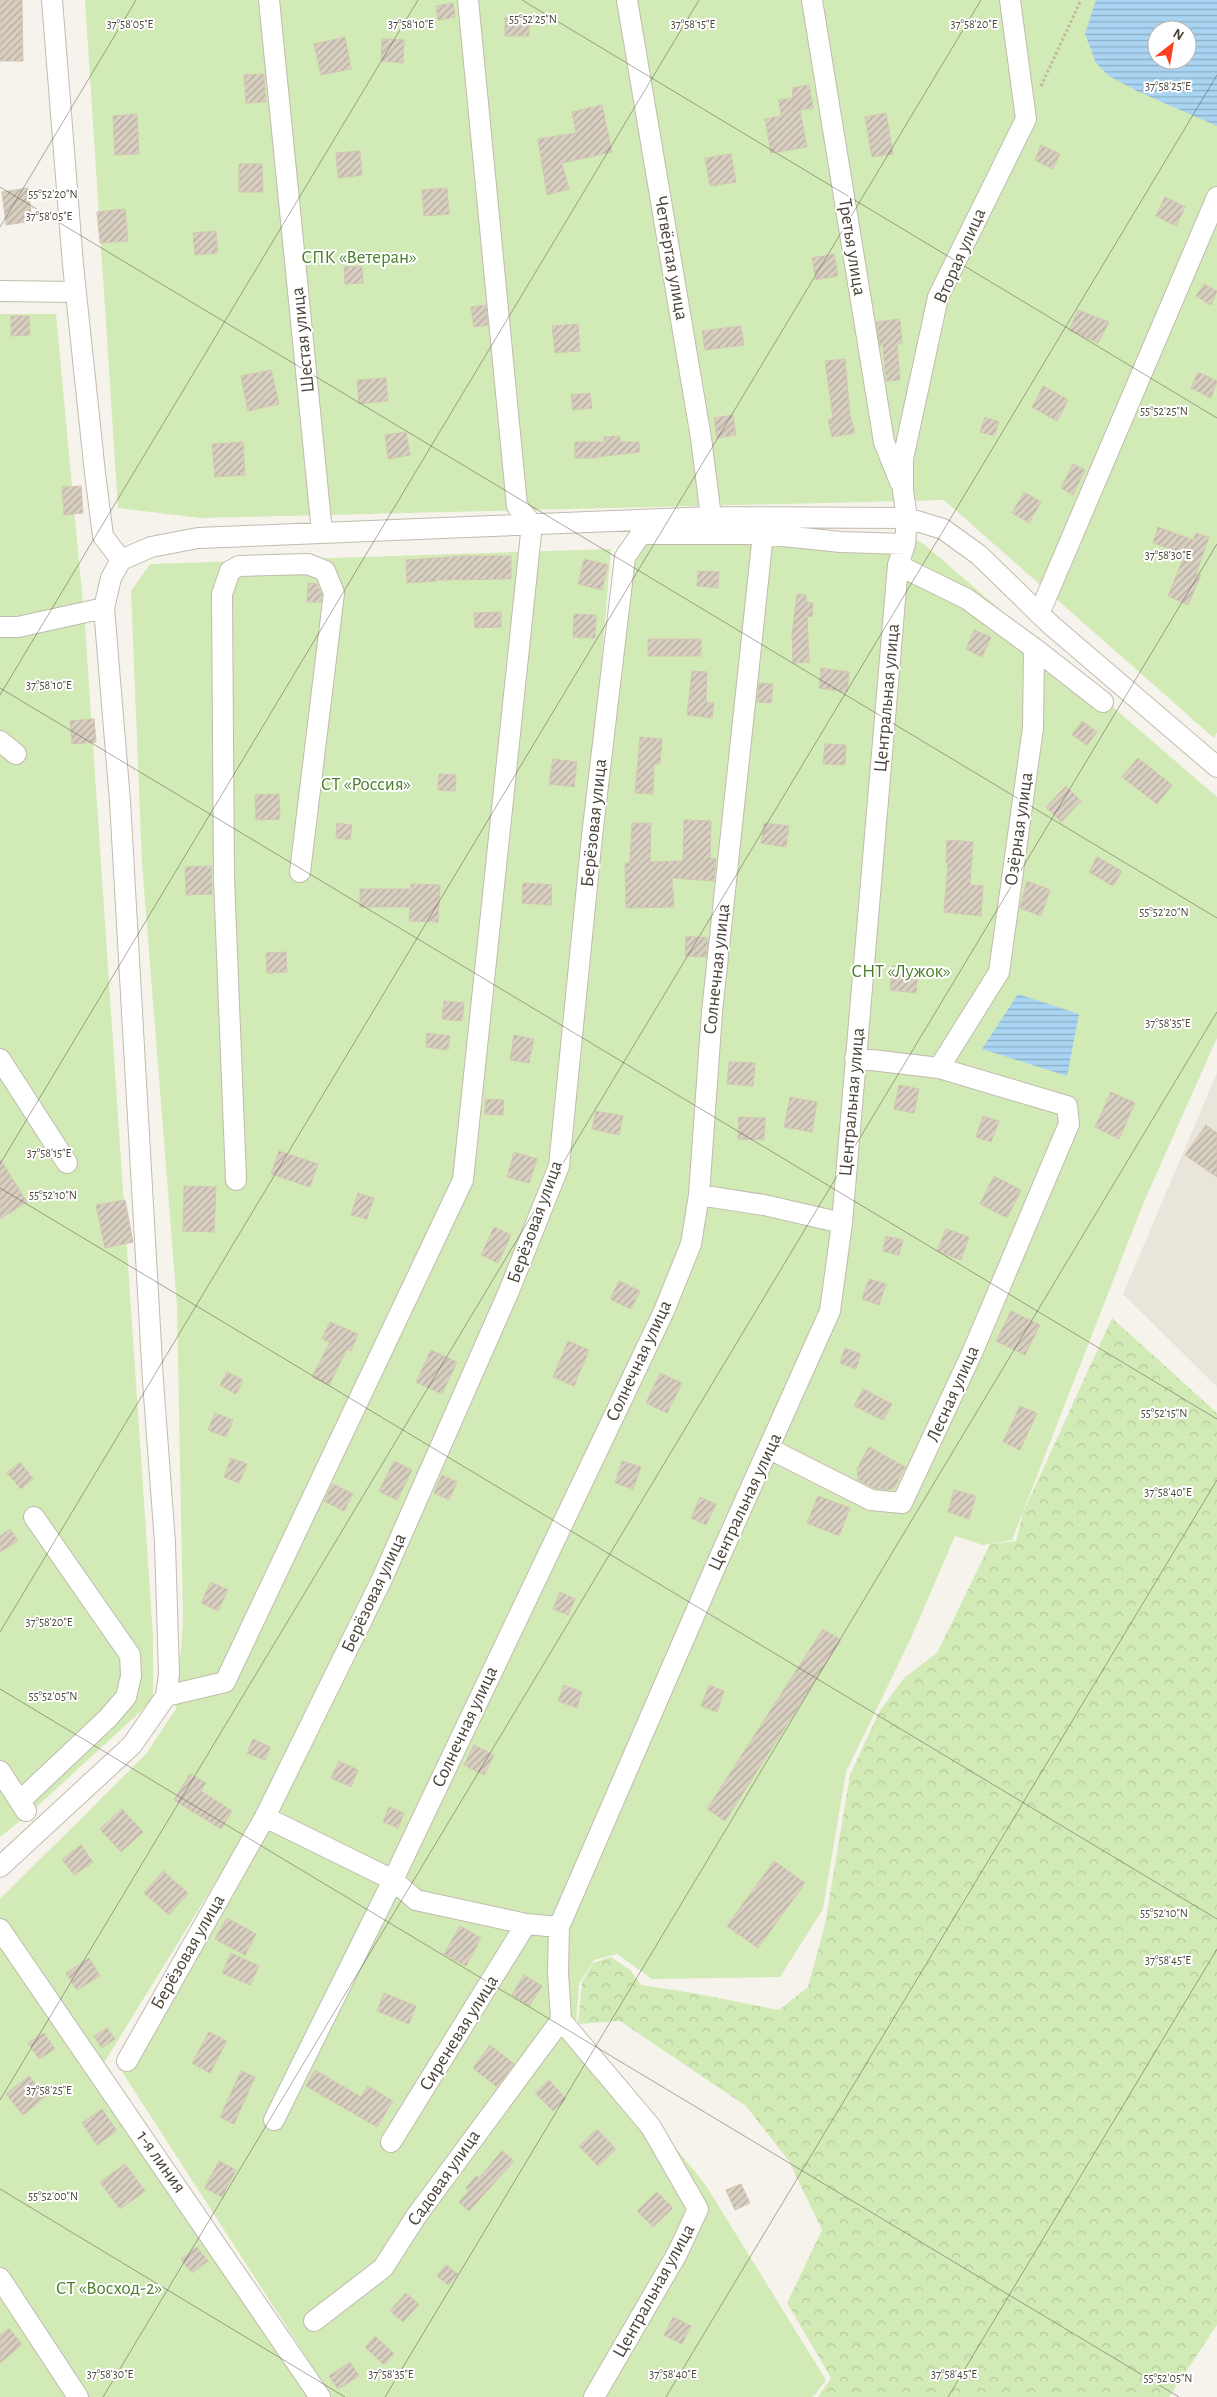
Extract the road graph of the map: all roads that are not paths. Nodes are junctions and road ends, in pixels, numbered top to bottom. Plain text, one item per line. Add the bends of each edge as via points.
1 (52, 0) edge
2 (269, 0) edge
3 (468, 0) edge
4 (627, 0) edge
5 (812, 0) edge
6 (1010, 0) edge
7 (1217, 197) edge
8 (0, 291) edge
9 (76, 292) junction
10 (904, 490) junction
11 (711, 517) junction
12 (907, 518) junction
13 (532, 524) junction
14 (322, 532) junction
15 (763, 534) junction
16 (905, 544) junction
17 (121, 560) junction
18 (898, 565) junction
19 (104, 608) junction
20 (1039, 614) junction
21 (0, 626) edge
22 (1034, 648) junction
23 (1103, 702) dead end
24 (0, 740) edge
25 (16, 754) dead end
26 (1217, 767) edge
27 (300, 872) dead end
28 (0, 1058) edge
29 (855, 1058) junction
30 (939, 1068) junction
31 (67, 1163) dead end
32 (236, 1180) dead end
33 (699, 1195) junction
34 (842, 1223) junction
35 (770, 1450) junction
36 (34, 1517) dead end
37 (166, 1696) junction
38 (0, 1770) edge
39 (266, 1817) junction
40 (0, 1867) edge
41 (393, 1880) junction
42 (526, 1924) junction
43 (559, 1927) junction
44 (0, 1929) edge
45 (561, 2020) junction
46 (127, 2061) dead end
47 (274, 2120) dead end
48 (391, 2142) dead end
49 (0, 2278) edge
50 (314, 2321) dead end
51 (78, 2397) edge
52 (320, 2397) edge
53 (594, 2397) edge

1 - 9 street
2 - 14 street, Шестая улица
3 - 13 street via 517,506
4 - 11 street, Четвёртая улица via 701,438
5 - 10 street, Третья улица via 884,442
6 - 10 street, Вторая улица via 1026,119 938,297 903,459
7 - 20 street
8 - 9 street
9 - 17 street via 103,536
10 - 12 street, Вторая улица
11 - 12 street
11 - 13 street
12 - 16 street, Центральная улица
12 - 20 street via 942,529 979,555
13 - 14 street
13 - 37 street via 463,1180 225,1682
14 - 17 street via 198,538 151,547
15 - 16 street, Берёзовая улица via 841,542
15 - 33 street, Солнечная улица via 712,1012
15 - 39 street, Берёзовая улица via 641,534 625,557 592,836 559,1166 509,1292 382,1579
16 - 18 street, Центральная улица
17 - 19 street via 111,578
18 - 22 street via 966,599
18 - 29 street, Центральная улица
19 - 21 street via 18,627
19 - 37 street via 120,801 152,1371 165,1543 169,1666
20 - 26 street
22 - 23 street
22 - 30 street, Озёрная улица via 1033,728 998,972
24 - 25 street
27 - 32 street via 334,593 325,570 308,564 239,566 230,571 222,594 224,879
28 - 31 street
29 - 30 street
29 - 34 street, Центральная улица
30 - 35 street, Лесная улица via 1067,1106 1068,1124 972,1353 902,1503 872,1500
33 - 34 street via 764,1205
33 - 41 street, Солнечная улица via 691,1244 664,1311
34 - 35 street, Центральная улица via 830,1311
35 - 43 street, Центральная улица via 717,1563
36 - 38 street via 130,1655 131,1676 126,1697 23,1806
37 - 40 street via 132,1745
39 - 41 street
39 - 46 street, Берёзовая улица
41 - 42 street via 416,1900
41 - 47 street, Солнечная улица
42 - 43 street
42 - 48 street, Сиреневая улица
43 - 45 street, Центральная улица
44 - 52 street, 1-я линия
45 - 50 street, Садовая улица via 417,2214 383,2268
45 - 53 street, Центральная улица via 651,2127 698,2209 678,2254
49 - 51 street

